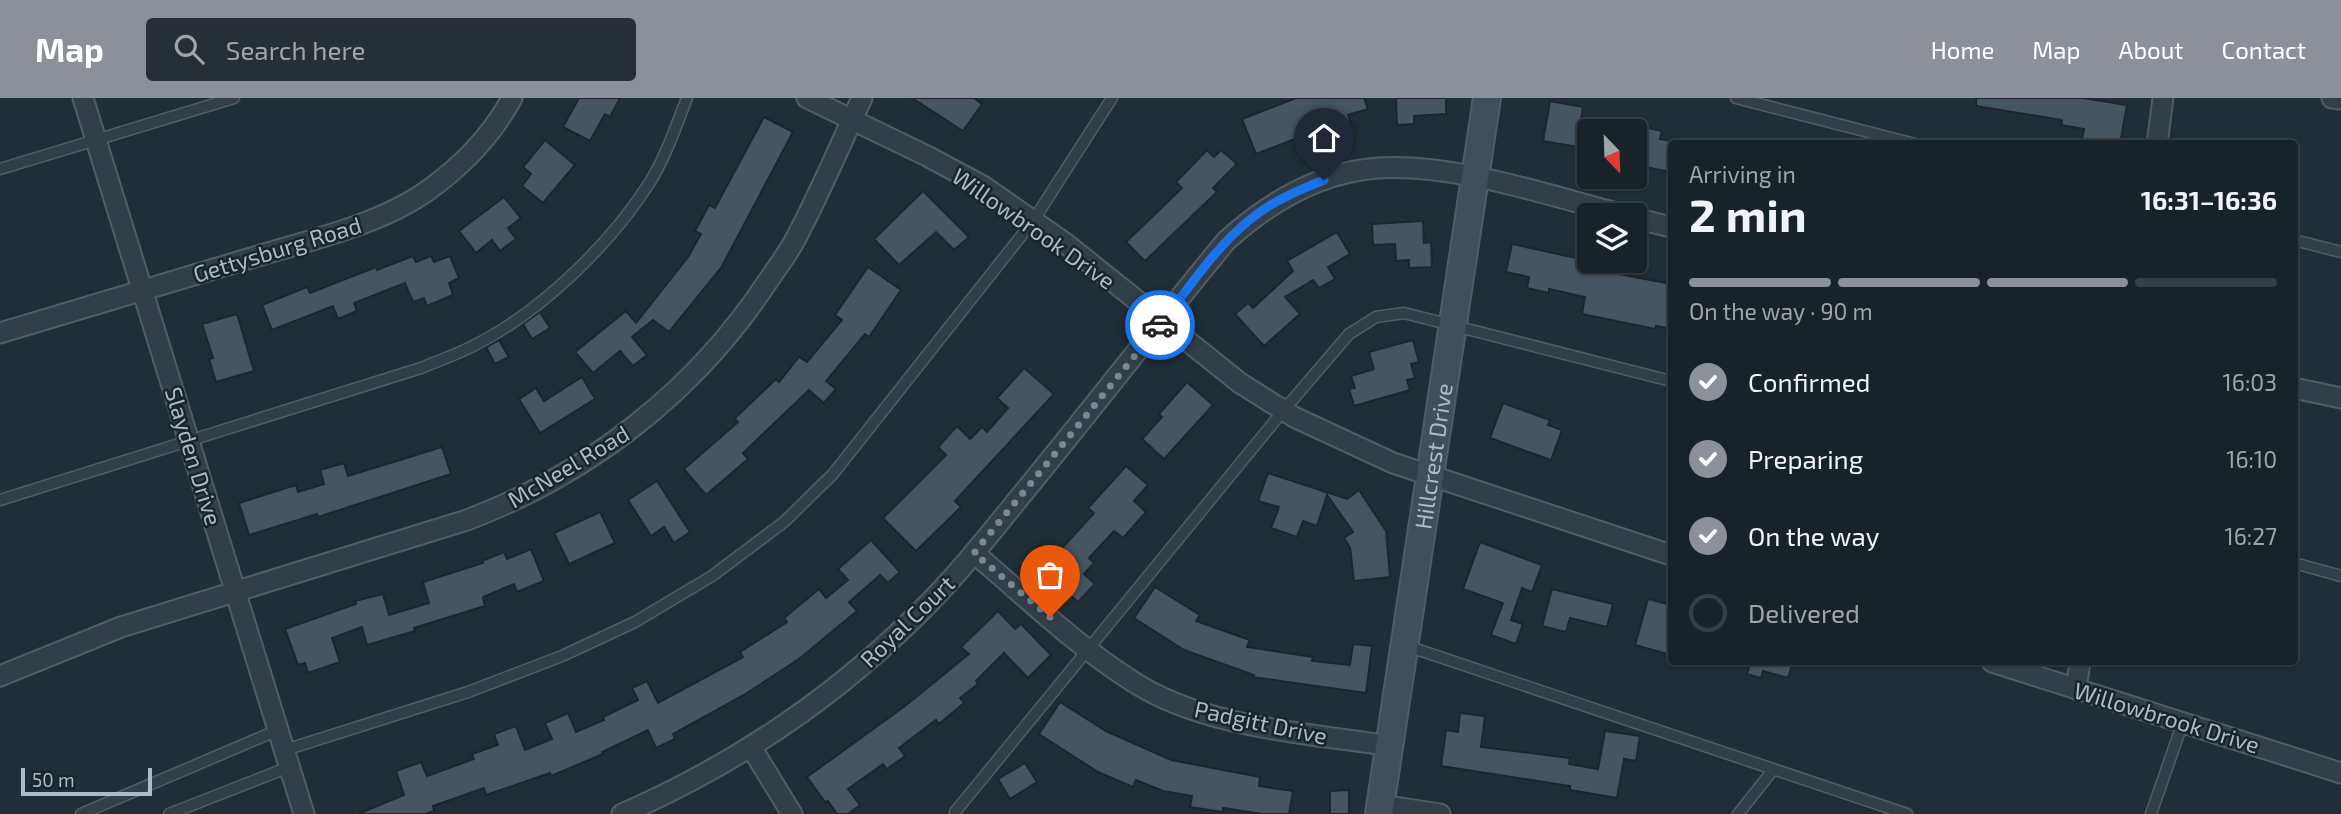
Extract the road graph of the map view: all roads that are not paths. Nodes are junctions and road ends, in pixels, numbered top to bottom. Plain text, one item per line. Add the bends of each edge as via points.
1 (83, 98) edge
2 (234, 98) edge
3 (512, 98) edge
4 (687, 98) edge
5 (807, 98) edge
6 (862, 98) edge
7 (1112, 98) edge
8 (1487, 98) edge
9 (1736, 98) edge
10 (2164, 98) edge
11 (2332, 98) edge
12 (2341, 99) edge
13 (852, 118) junction
14 (96, 140) junction
15 (1899, 140) edge
16 (2158, 140) edge
17 (0, 169) edge
18 (1475, 177) junction
19 (1578, 203) edge
20 (1033, 221) junction
21 (1647, 221) edge
22 (1668, 226) edge
23 (2298, 241) edge
24 (2341, 252) edge
25 (142, 290) junction
26 (1162, 321) junction
27 (1453, 324) junction
28 (0, 333) edge
29 (1668, 380) edge
30 (2298, 389) edge
31 (2341, 398) edge
32 (1283, 411) junction
33 (189, 441) junction
34 (1430, 475) junction
35 (0, 500) edge
36 (974, 553) junction
37 (1668, 554) edge
38 (2298, 564) edge
39 (2341, 576) edge
40 (236, 590) junction
41 (1405, 645) junction
42 (1088, 649) junction
43 (2001, 665) edge
44 (2080, 665) edge
45 (0, 676) edge
46 (2076, 689) junction
47 (2183, 723) junction
48 (278, 730) junction
49 (1390, 746) junction
50 (751, 747) junction
51 (287, 759) junction
52 (1773, 770) junction
53 (2341, 773) edge
54 (1380, 810) edge
55 (957, 813) edge
56 (81, 814) edge
57 (169, 814) edge
58 (304, 814) edge
59 (622, 814) edge
60 (792, 814) edge
61 (1440, 814) edge
62 (1738, 814) edge
63 (1907, 814) edge
64 (2151, 814) edge

1 - 14 street, Slayden Drive
2 - 14 lane
3 - 25 street, Gettysburg Road via 457,167 394,211
4 - 33 lane via 651,181 576,273 527,312 472,346 421,368
5 - 13 street, Willowbrook Drive
6 - 13 street, McNeel Road
7 - 20 lane
8 - 18 street, Hillcrest Drive
9 - 15 lane
10 - 16 street
11 - 12 street
13 - 20 street, Willowbrook Drive via 983,187
13 - 40 street, McNeel Road via 796,239 754,302 695,373 650,415 554,480 499,507
14 - 17 lane
14 - 25 street, Slayden Drive
18 - 19 street, Royal Court
18 - 26 street, Royal Court via 1419,168 1378,168 1297,191 1252,217 1226,241
18 - 27 street, Hillcrest Drive
20 - 26 street, Willowbrook Drive
20 - 51 lane via 833,474 784,522 712,576 635,622 562,656
21 - 22 street
23 - 24 lane
25 - 28 street, Gettysburg Road
25 - 33 street, Slayden Drive
26 - 32 street, Willowbrook Drive
26 - 36 street, Royal Court
27 - 29 lane
27 - 32 lane via 1404,313 1376,317 1349,334
27 - 34 street, Hillcrest Drive
30 - 31 street
32 - 34 street, Willowbrook Drive via 1393,463
32 - 42 lane
33 - 35 lane
33 - 40 street, Slayden Drive
34 - 37 street, Willowbrook Drive
34 - 41 street, Hillcrest Drive
36 - 42 street, Padgitt Drive
36 - 50 street, Royal Court via 895,637
38 - 39 lane
40 - 45 street, McNeel Road via 121,627
40 - 48 street, Slayden Drive
41 - 49 street, Hillcrest Drive
41 - 52 lane
42 - 49 street, Padgitt Drive via 1133,682 1202,712
42 - 55 lane
43 - 46 street, Willowbrook Drive
44 - 46 street
46 - 47 street, Willowbrook Drive
47 - 53 street, Willowbrook Drive
47 - 64 lane
48 - 51 street, Slayden Drive
48 - 56 lane
49 - 54 street, Hillcrest Drive
50 - 59 street, Royal Court via 671,793
50 - 60 street
51 - 57 lane
51 - 58 street, Slayden Drive
52 - 62 lane
52 - 63 lane
54 - 61 street

